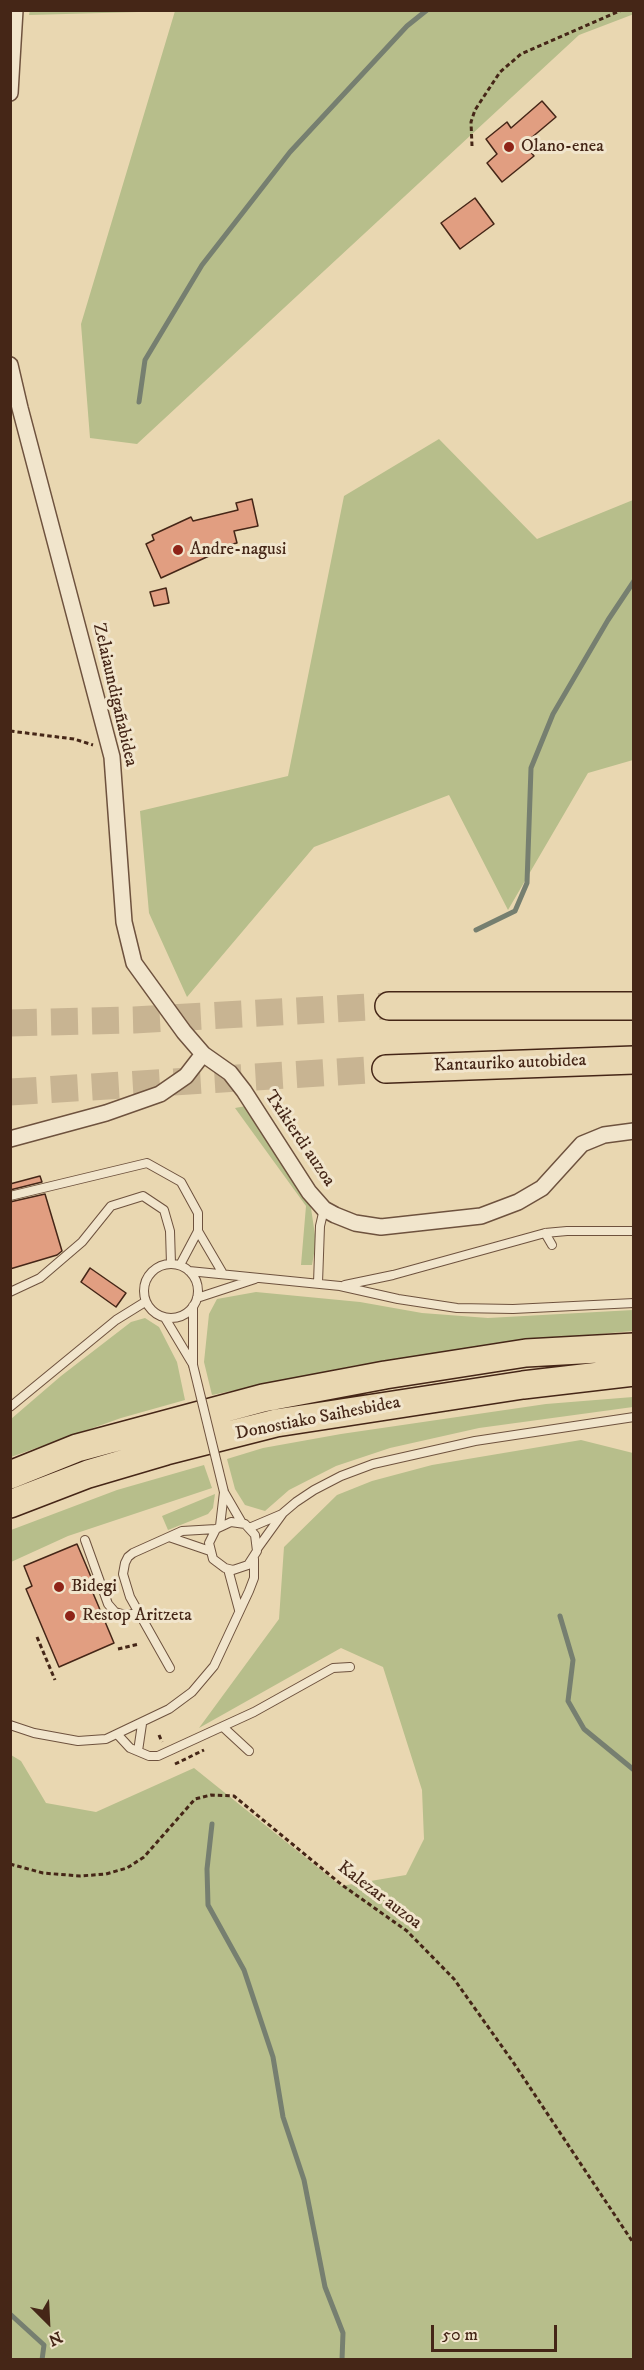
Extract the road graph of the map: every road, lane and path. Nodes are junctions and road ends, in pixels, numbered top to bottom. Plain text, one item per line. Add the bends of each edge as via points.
1 (15, 10) edge
2 (621, 10) edge
3 (10, 93) edge
4 (472, 146) dead end
5 (10, 365) edge
6 (10, 731) edge
7 (112, 757) junction
8 (389, 1006) tunnel mouth
9 (633, 1006) edge
10 (203, 1054) junction
11 (633, 1059) edge
12 (386, 1069) tunnel mouth
13 (633, 1131) edge
14 (10, 1139) edge
15 (10, 1196) edge
16 (324, 1209) junction
17 (198, 1231) junction
18 (633, 1231) edge
19 (545, 1233) junction
20 (552, 1245) dead end
21 (171, 1264) junction
22 (180, 1265) junction
23 (189, 1271) junction
24 (222, 1272) junction
25 (257, 1278) junction
26 (318, 1284) junction
27 (340, 1286) junction
28 (10, 1292) edge
29 (197, 1298) junction
30 (146, 1302) junction
31 (633, 1303) edge
32 (193, 1306) junction
33 (165, 1318) junction
34 (633, 1347) edge
35 (193, 1365) junction
36 (633, 1372) edge
37 (10, 1407) edge
38 (633, 1417) edge
39 (10, 1475) edge
40 (224, 1492) junction
41 (10, 1504) edge
42 (283, 1514) junction
43 (245, 1526) junction
44 (218, 1527) junction
45 (169, 1537) junction
46 (85, 1540) dead end
47 (257, 1549) junction
48 (210, 1551) junction
49 (254, 1559) junction
50 (228, 1569) junction
51 (239, 1610) junction
52 (139, 1613) junction
53 (37, 1637) dead end
54 (139, 1644) dead end
55 (118, 1648) dead end
56 (350, 1667) dead end
57 (170, 1668) dead end
58 (55, 1680) dead end
59 (142, 1724) junction
60 (10, 1725) edge
61 (224, 1727) junction
62 (118, 1735) junction
63 (204, 1750) dead end
64 (138, 1751) junction
65 (249, 1751) dead end
66 (175, 1764) dead end
67 (10, 1864) edge
68 (633, 2244) edge

1 - 3 street
2 - 4 path via 520,54 500,72 475,110
5 - 7 street, Zelaiaundigañabidea
6 - 7 path via 74,739
7 - 10 street, Zelaiaundigañabidea via 124,922 134,963
8 - 9 highway
10 - 14 street via 186,1076 159,1094
10 - 16 street, Txikierdi auzoa via 230,1073
11 - 12 highway, Kantauriko autobidea
13 - 16 street, Txikierdi auzoa via 604,1135 582,1144 542,1188 481,1216 381,1227 355,1223
15 - 17 lane via 147,1162 181,1182 198,1213
16 - 26 lane
17 - 22 lane
17 - 24 lane
18 - 19 lane
19 - 20 lane
19 - 27 lane
21 - 22 lane
21 - 28 lane via 170,1232 164,1210 143,1196 111,1206 82,1242 40,1278
21 - 30 lane via 160,1266 145,1281
22 - 23 lane
23 - 24 lane
23 - 29 lane via 196,1280
24 - 25 lane
25 - 26 lane
25 - 29 lane
26 - 27 lane
27 - 31 lane via 457,1308
29 - 32 lane
30 - 33 lane via 153,1312
30 - 37 lane via 116,1320
32 - 33 lane via 178,1317
32 - 35 lane
33 - 35 lane
34 - 39 highway, Donostiako Saihesbidea via 526,1353 263,1398 76,1448
35 - 40 lane, bridge
36 - 41 highway, Donostiako Saihesbidea via 276,1423 88,1474
38 - 42 lane via 475,1441 383,1462 314,1490
40 - 43 lane
40 - 44 lane
42 - 43 lane
42 - 47 lane
43 - 44 lane via 231,1522
43 - 47 lane via 255,1535
44 - 45 lane via 182,1531
44 - 48 lane via 212,1535
45 - 48 lane
45 - 52 lane via 134,1553 124,1563 123,1574
46 - 52 lane via 108,1604 115,1612
47 - 49 lane
48 - 50 lane via 218,1564
49 - 50 lane via 241,1569
49 - 51 lane via 254,1578
50 - 51 lane
51 - 59 lane via 234,1627 205,1679 169,1709
52 - 57 lane
53 - 58 path
54 - 55 path
56 - 61 lane via 333,1668
59 - 62 lane
59 - 64 lane
60 - 62 lane via 78,1741
61 - 64 lane via 158,1756
61 - 65 lane
62 - 64 lane
63 - 66 path
67 - 68 path, Kalezar auzoa via 43,1873 80,1876 127,1868 144,1857 195,1799 234,1796 342,1886 407,1931 454,1979

